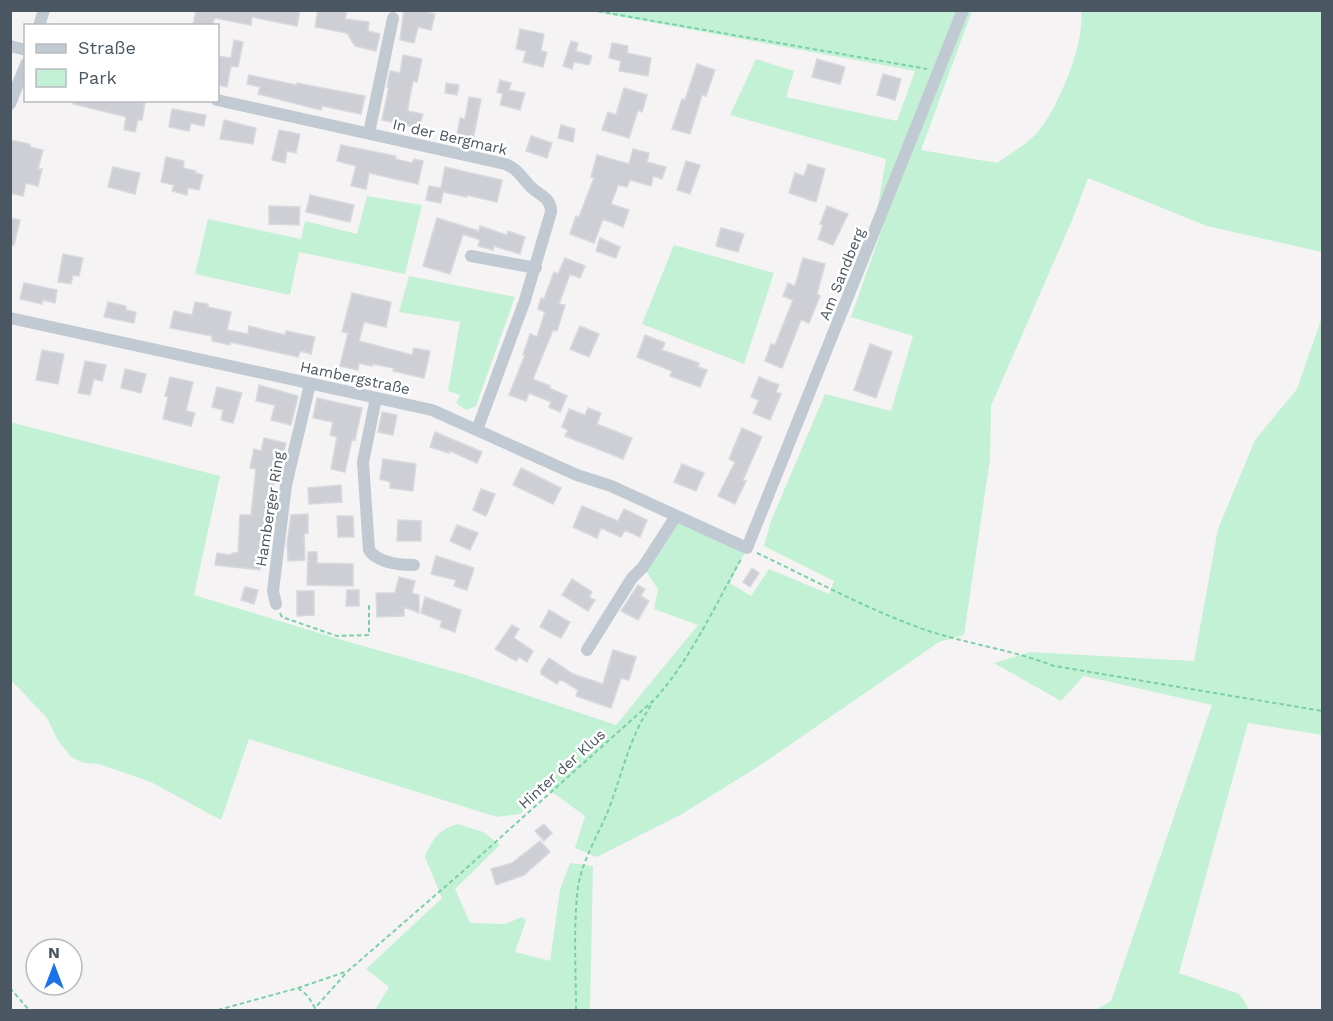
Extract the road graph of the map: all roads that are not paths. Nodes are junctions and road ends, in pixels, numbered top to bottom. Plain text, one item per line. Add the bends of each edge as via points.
1 (963, 10) edge
2 (393, 18) dead end
3 (24, 69) edge
4 (219, 100) edge
5 (10, 104) edge
6 (369, 133) junction
7 (471, 256) dead end
8 (536, 268) junction
9 (10, 318) edge
10 (310, 384) junction
11 (376, 398) junction
12 (477, 430) junction
13 (676, 516) junction
14 (747, 548) joint
15 (414, 565) dead end
16 (276, 604) road end
17 (587, 650) dead end

1 - 14 street, Am Sandberg
2 - 6 street, In der Bergmark
3 - 5 street
4 - 6 street, In der Bergmark
6 - 8 street, In der Bergmark via 516,168 551,205
7 - 8 street
8 - 12 street, In der Bergmark
9 - 10 street, Hambergstraße
10 - 11 street, Hambergstraße
10 - 16 street, Hamberger Ring via 286,485 273,591
11 - 12 street, Hambergstraße via 432,410
11 - 15 street via 363,462 369,550 373,556 398,565
12 - 13 street, Hambergstraße
13 - 14 street, Hambergstraße
13 - 17 street

